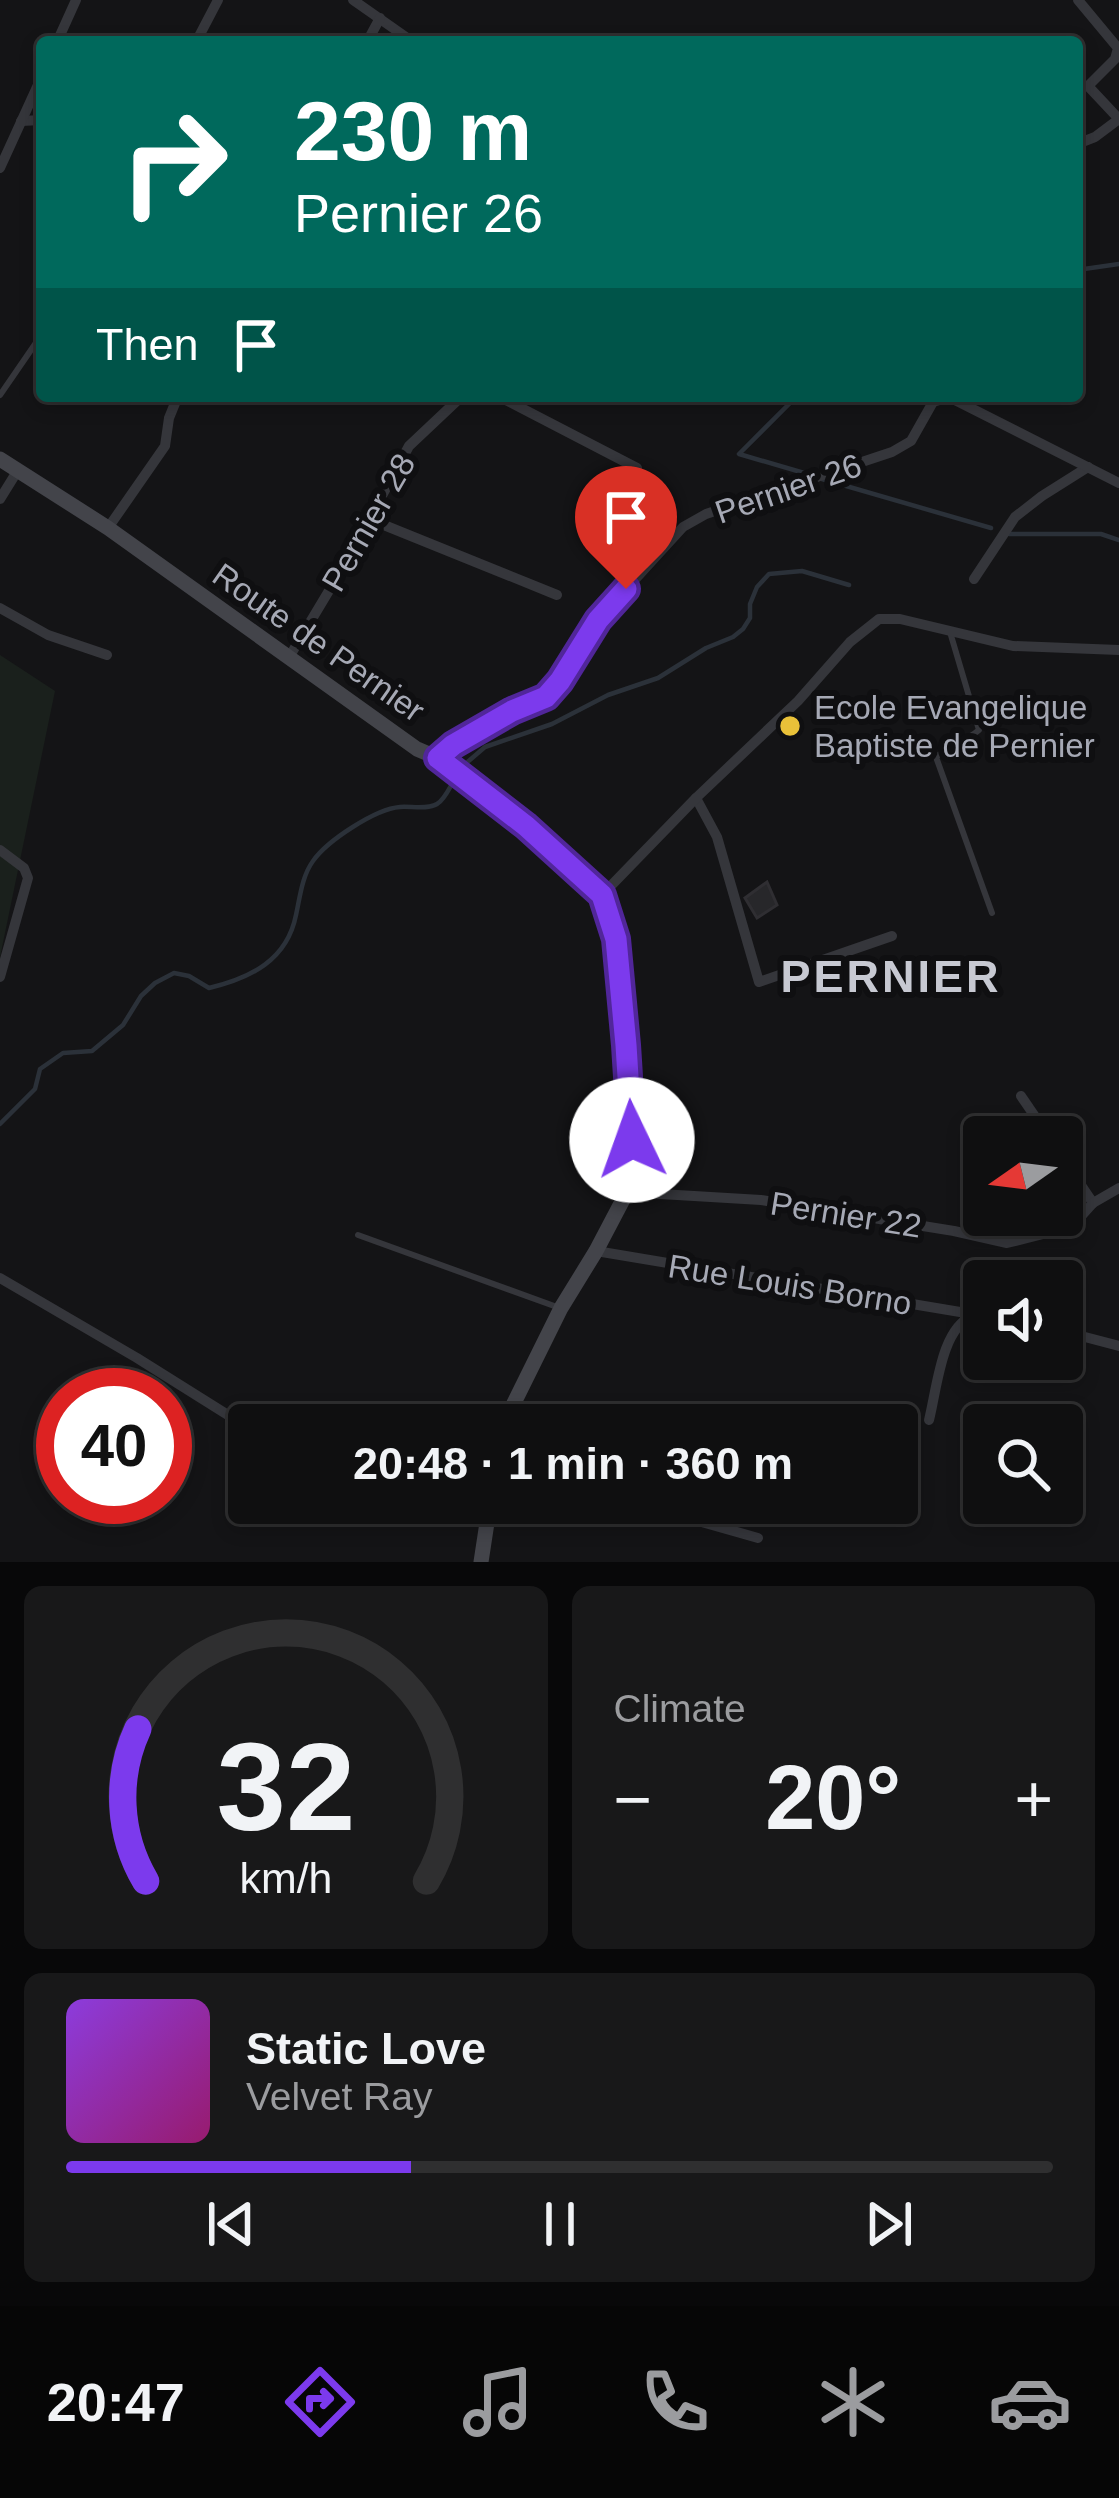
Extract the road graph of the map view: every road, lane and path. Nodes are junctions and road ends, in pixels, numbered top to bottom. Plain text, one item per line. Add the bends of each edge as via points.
1 (76, 0) edge
2 (218, 0) edge
3 (353, 0) edge
4 (1078, 0) edge
5 (380, 18) junction
6 (60, 36) edge
7 (199, 36) edge
8 (370, 36) edge
9 (405, 36) edge
10 (36, 89) edge
11 (1119, 119) edge
12 (36, 120) edge
13 (21, 121) junction
14 (1083, 142) edge
15 (0, 168) edge
16 (36, 343) edge
17 (0, 394) edge
18 (176, 402) edge
19 (456, 402) edge
20 (510, 402) edge
21 (933, 402) edge
22 (959, 402) edge
23 (0, 459) edge
24 (1088, 467) junction
25 (637, 468) dead end
26 (18, 470) junction
27 (1119, 483) edge
28 (0, 500) edge
29 (370, 519) junction
30 (108, 528) junction
31 (974, 579) dead end
32 (556, 595) dead end
33 (0, 608) edge
34 (950, 632) junction
35 (1119, 650) edge
36 (107, 655) dead end
37 (288, 659) junction
38 (438, 758) junction
39 (696, 798) junction
40 (0, 850) edge
41 (602, 895) junction
42 (992, 913) dead end
43 (892, 936) dead end
44 (0, 977) edge
45 (1021, 1096) dead end
46 (1035, 1116) edge
47 (1083, 1188) edge
48 (1119, 1188) edge
49 (627, 1192) junction
50 (1093, 1203) junction
51 (358, 1235) dead end
52 (596, 1251) junction
53 (0, 1278) edge
54 (560, 1308) junction
55 (963, 1312) edge
56 (963, 1321) edge
57 (1083, 1336) edge
58 (1119, 1346) edge
59 (514, 1402) joint
60 (520, 1404) edge
61 (228, 1415) edge
62 (929, 1420) dead end
63 (487, 1524) edge
64 (709, 1524) edge
65 (758, 1538) dead end
66 (481, 1562) edge

1 - 6 street
2 - 7 street
3 - 5 street
4 - 11 street via 1118,48 1088,86
5 - 8 street
5 - 9 street
10 - 13 street
11 - 14 street
12 - 13 street
13 - 15 street
16 - 17 lane
18 - 30 street via 165,446
19 - 29 street, Pernier 28 via 409,446
20 - 25 street
21 - 38 street, Pernier 26 via 910,440 892,452 683,527 598,620 546,697
22 - 24 street, Pernier 26
23 - 26 street, Route de Pernier
24 - 27 street, Pernier 26
24 - 31 street via 1008,524
26 - 28 street
26 - 30 street, Route de Pernier
29 - 32 street
29 - 37 street, Pernier 28
30 - 37 street, Route de Pernier
33 - 36 street
34 - 35 street via 1013,646
34 - 39 street via 879,619
34 - 42 lane via 979,730 936,757
37 - 38 street, Route de Pernier
38 - 41 street, Route de Pernier
39 - 41 street
39 - 43 street via 717,837 759,982
40 - 44 street via 28,878
41 - 49 street via 616,939 626,1045 633,1166
45 - 46 street
47 - 50 street
48 - 50 street, Pernier 22
49 - 50 street, Pernier 22 via 761,1200 1006,1243 1076,1222
49 - 52 street
51 - 54 lane
52 - 54 street
52 - 55 street, Rue Louis Borno
53 - 61 street
54 - 59 street
56 - 62 street via 949,1339
57 - 58 street
59 - 60 lane
63 - 66 street
64 - 65 street

